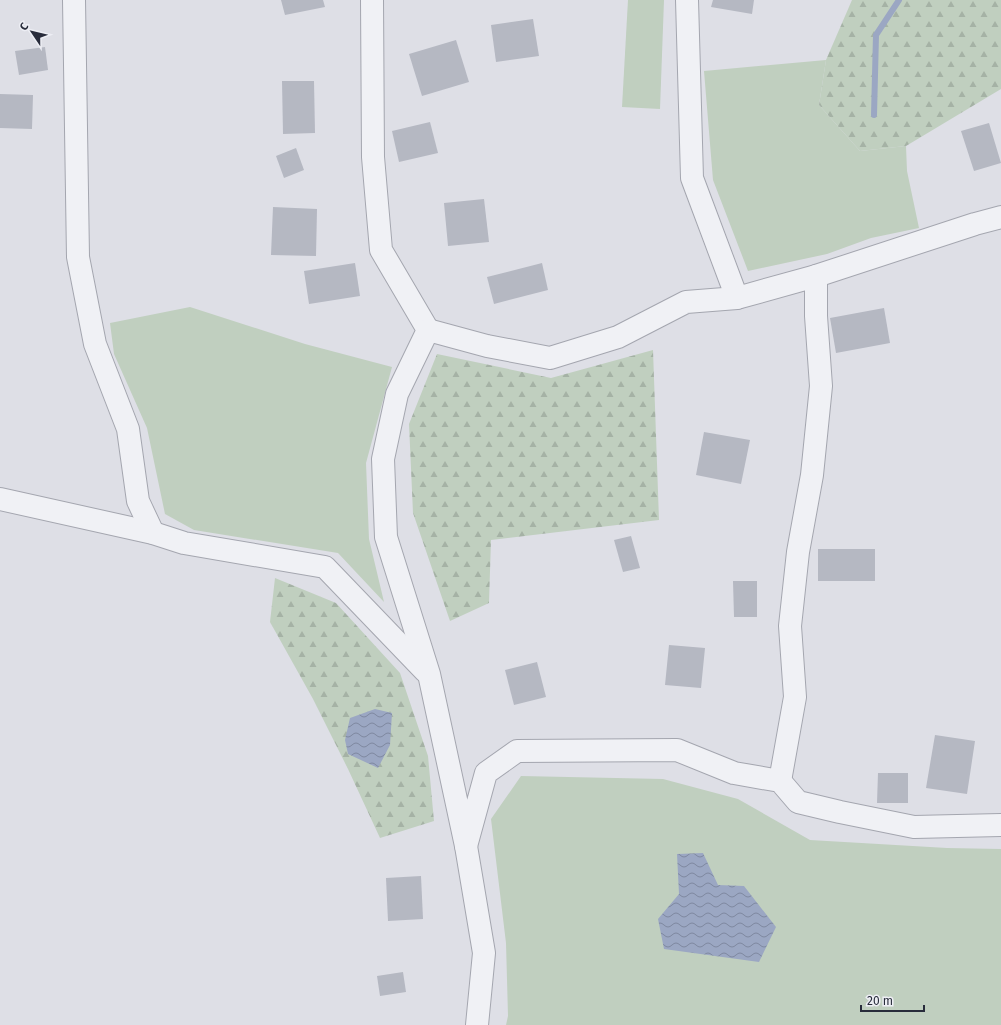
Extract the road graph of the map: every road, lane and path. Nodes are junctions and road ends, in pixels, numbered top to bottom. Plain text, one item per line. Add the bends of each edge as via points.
1 (74, 0) edge
2 (372, 0) edge
3 (687, 0) edge
4 (1001, 217) edge
5 (816, 276) junction
6 (737, 298) junction
7 (428, 330) junction
8 (0, 499) edge
9 (153, 533) junction
10 (429, 674) junction
11 (780, 781) junction
12 (1001, 825) edge
13 (466, 846) junction
14 (477, 1025) edge

1 - 9 street via 78,257 95,344 128,429 138,501
2 - 7 street via 373,157 381,250
3 - 6 street via 692,178
4 - 5 street
5 - 6 street
5 - 11 street via 821,386 812,475 798,552 790,626 795,697
6 - 7 street via 686,302 618,338 550,358 487,346
7 - 10 street via 397,394 383,459 386,537
8 - 9 street
9 - 10 street via 184,543 325,567
10 - 13 street
11 - 12 street via 798,802 847,814 914,827
11 - 13 street via 734,773 677,750 517,751 486,773
13 - 14 street via 484,953

